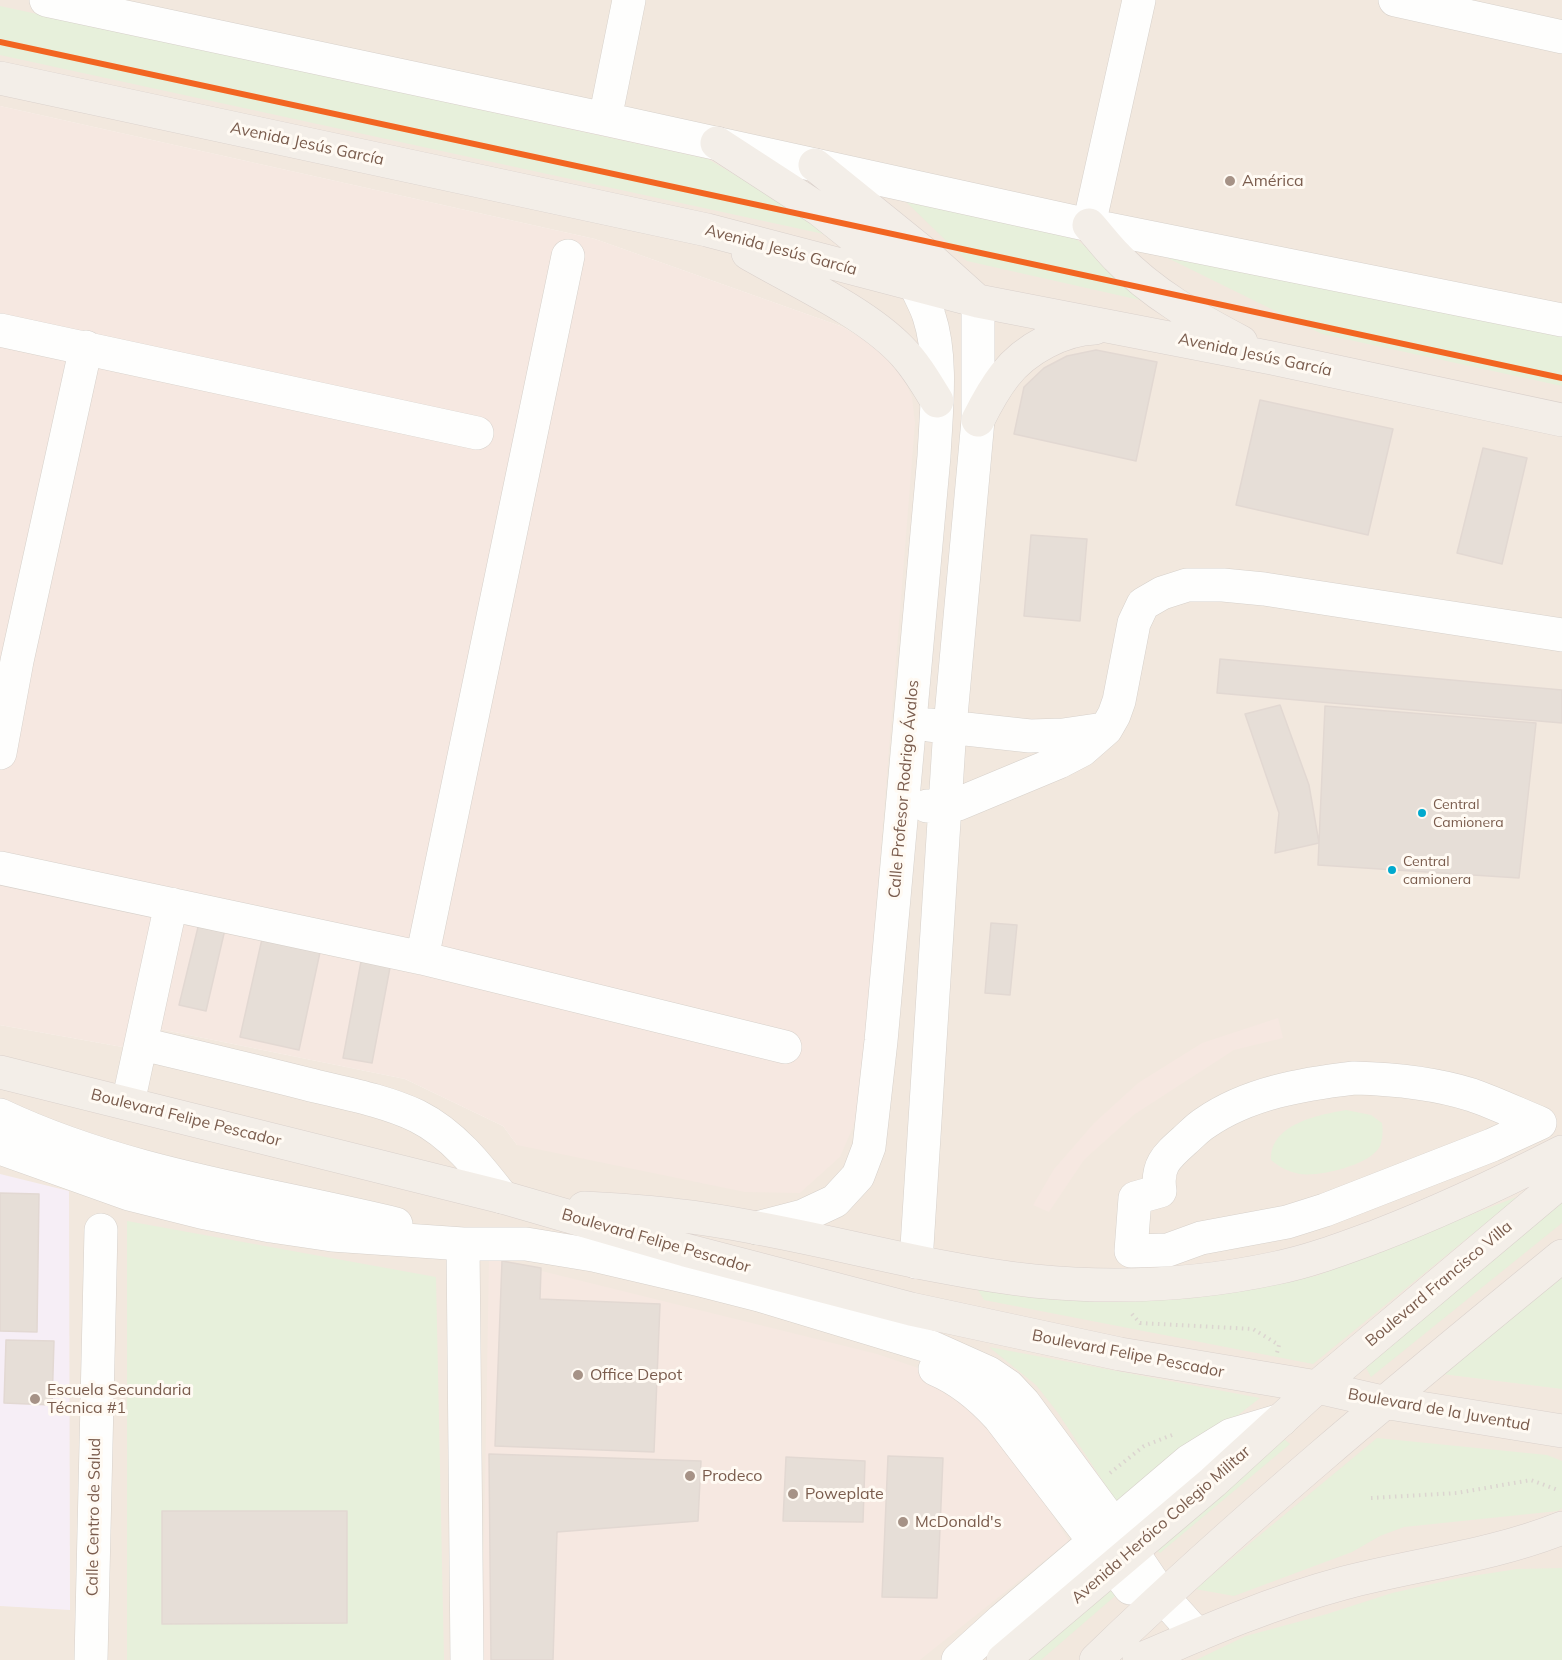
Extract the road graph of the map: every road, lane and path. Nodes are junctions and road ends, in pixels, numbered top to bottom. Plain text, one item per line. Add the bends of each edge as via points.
1 (46, 0) edge
2 (629, 0) edge
3 (1139, 0) edge
4 (1395, 0) edge
5 (123, 8) edge
6 (1562, 37) edge
7 (0, 78) edge
8 (605, 119) junction
9 (717, 144) junction
10 (815, 165) junction
11 (1089, 225) junction
12 (707, 231) junction
13 (568, 256) dead end
14 (916, 286) junction
15 (978, 301) junction
16 (1562, 320) edge
17 (1118, 327) junction
18 (0, 330) edge
19 (86, 347) junction
20 (1272, 358) junction
21 (937, 401) junction
22 (978, 420) junction
23 (1562, 420) edge
24 (477, 433) dead end
25 (1562, 635) edge
26 (8, 660) edge
27 (910, 723) junction
28 (950, 727) junction
29 (1106, 729) junction
30 (0, 753) edge
31 (903, 804) junction
32 (946, 807) junction
33 (0, 868) edge
34 (171, 904) junction
35 (422, 958) junction
36 (142, 1044) junction
37 (785, 1047) dead end
38 (0, 1072) edge
39 (128, 1104) junction
40 (0, 1115) edge
41 (0, 1148) edge
42 (1562, 1152) edge
43 (1562, 1181) edge
44 (502, 1197) junction
45 (537, 1207) junction
46 (757, 1228) junction
47 (101, 1230) dead end
48 (463, 1244) junction
49 (1131, 1251) joint
50 (1562, 1256) edge
51 (916, 1262) junction
52 (1129, 1312) dead end
53 (978, 1325) junction
54 (1276, 1363) dead end
55 (1317, 1387) junction
56 (1383, 1402) junction
57 (1281, 1420) junction
58 (1556, 1433) edge
59 (1558, 1490) dead end
60 (1371, 1497) dead end
61 (1562, 1528) edge
62 (1104, 1534) junction
63 (1562, 1546) edge
64 (1490, 1551) junction
65 (1124, 1559) junction
66 (1155, 1604) junction
67 (1197, 1635) junction
68 (91, 1660) edge
69 (467, 1660) edge
70 (958, 1660) edge
71 (1003, 1660) edge
72 (1096, 1660) edge
73 (1139, 1660) edge

1 - 5 street
2 - 8 street
3 - 11 street
4 - 6 street
5 - 8 street
7 - 12 main road, Avenida Jesús García
8 - 9 street
9 - 10 street
9 - 14 main road via 820,210
10 - 11 street
10 - 15 main road
11 - 16 street
11 - 20 main road via 1117,257 1172,302
12 - 14 main road, Avenida Jesús García
12 - 21 main road via 866,322 919,370
13 - 35 street
14 - 15 main road, Avenida Jesús García
14 - 21 street, Calle Profesor Rodrigo Ávalos via 930,318
15 - 17 main road, Avenida Jesús García
15 - 22 street
17 - 20 main road, Avenida Jesús García
17 - 22 main road via 1065,333 1027,355 1006,373
18 - 19 street
19 - 24 street
19 - 26 street
20 - 23 main road, Avenida Jesús García
21 - 27 street, Calle Profesor Rodrigo Ávalos
22 - 28 street
25 - 29 street via 1264,589 1187,585 1143,604 1134,623 1116,708
26 - 30 street
27 - 28 street
27 - 31 street, Calle Profesor Rodrigo Ávalos
28 - 29 street via 1030,736
28 - 32 street
29 - 32 street via 1082,750 1059,762
31 - 32 street
31 - 46 street, Calle Profesor Rodrigo Ávalos via 869,1147 858,1176 835,1201 803,1216
32 - 51 street
33 - 34 street
34 - 35 street
34 - 36 street
35 - 37 street
36 - 39 street
36 - 44 street via 349,1094 418,1117 474,1160
38 - 39 main road, Boulevard Felipe Pescador
39 - 44 main road, Boulevard Felipe Pescador
40 - 48 street via 62,1142 124,1162 396,1224
41 - 48 street via 129,1194 213,1214 332,1235
42 - 51 main road via 1432,1215 1326,1255 1257,1272 1187,1281 1090,1284 1033,1281
43 - 55 main road, Boulevard Francisco Villa
44 - 45 main road, Boulevard Felipe Pescador
45 - 46 main road via 646,1212
45 - 53 main road, Boulevard Felipe Pescador via 685,1251
46 - 51 main road
47 - 68 street, Calle Centro de Salud
48 - 62 street via 781,1319 944,1373 982,1398
48 - 69 street
49 - 49 street via 1168,1250 1201,1238 1287,1222 1540,1123 1472,1095 1406,1081 1354,1078 1270,1094 1232,1107 1204,1123 1164,1161 1158,1177 1160,1191 1135,1198
50 - 56 main road
51 - 53 main road
52 - 54 path via 1140,1323 1253,1329 1279,1345
53 - 55 main road, Boulevard Felipe Pescador
55 - 56 main road, Boulevard de la Juventud
55 - 57 main road, Avenida Heróico Colegio Militar
56 - 58 main road, Boulevard de la Juventud
56 - 66 main road
57 - 62 street via 1230,1435 1214,1444 1157,1486
57 - 65 main road, Avenida Heróico Colegio Militar
59 - 60 path via 1531,1480 1457,1493
61 - 64 main road
62 - 65 street
62 - 70 street
63 - 64 main road
64 - 67 main road via 1344,1583 1276,1603
65 - 66 street
65 - 71 main road, Avenida Heróico Colegio Militar
66 - 67 street
66 - 72 main road
67 - 73 main road

